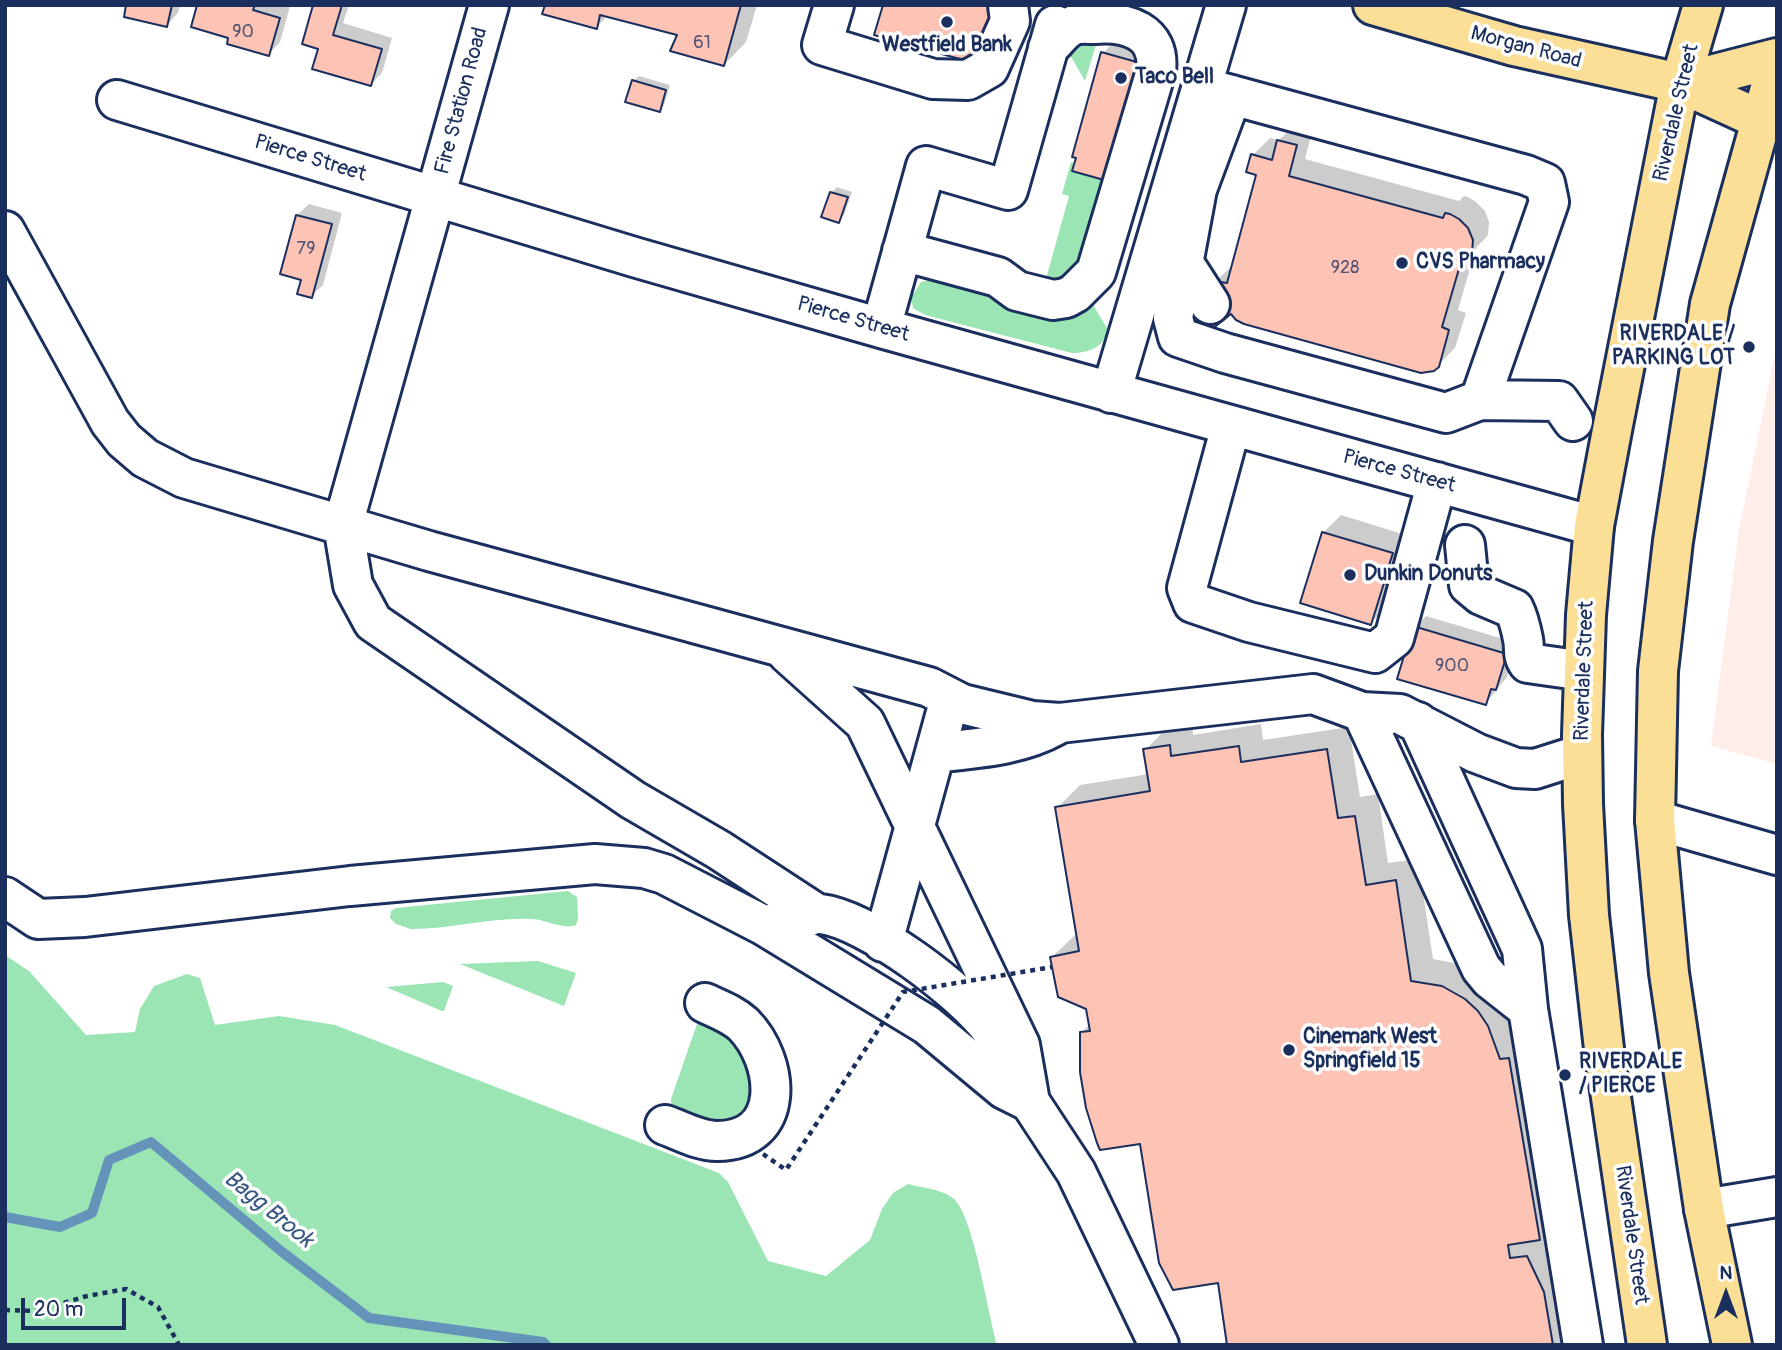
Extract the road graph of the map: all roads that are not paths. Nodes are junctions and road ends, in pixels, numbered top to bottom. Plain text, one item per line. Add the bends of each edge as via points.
1 (489, 5) edge
2 (834, 5) edge
3 (1007, 5) edge
4 (1060, 5) edge
5 (1226, 5) edge
6 (1373, 5) edge
7 (1703, 5) edge
8 (1115, 15) edge
9 (1048, 48) junction
10 (1777, 58) edge
11 (1777, 64) edge
12 (1680, 83) junction
13 (1217, 91) junction
14 (117, 100) dead end
15 (1769, 122) edge
16 (436, 197) junction
17 (5, 231) edge
18 (902, 251) junction
19 (1183, 262) junction
20 (881, 328) junction
21 (1245, 358) junction
22 (1111, 393) junction
23 (1480, 400) junction
24 (1613, 425) junction
25 (1231, 426) junction
26 (1462, 489) junction
27 (343, 525) junction
28 (1594, 526) junction
29 (779, 646) junction
30 (1584, 671) junction
31 (950, 698) junction
32 (1362, 712) junction
33 (1418, 722) junction
34 (1060, 723) junction
35 (936, 753) junction
36 (1582, 754) junction
37 (1656, 820) junction
38 (915, 826) junction
39 (1777, 855) edge
40 (5, 897) edge
41 (817, 914) junction
42 (763, 925) junction
43 (883, 942) junction
44 (705, 1003) dead end
45 (1528, 1009) junction
46 (1030, 1102) junction
47 (665, 1125) dead end
48 (1777, 1197) edge
49 (1704, 1209) junction
50 (1645, 1327) edge
51 (1159, 1345) edge
52 (1583, 1345) edge
53 (1659, 1345) edge
54 (1732, 1345) edge

1 - 16 street, Fire Station Road
2 - 3 street via 822,45 933,79 968,80 989,68 1010,21
4 - 9 street
5 - 13 street
6 - 12 main road, Morgan Road via 1514,46
7 - 12 main road, Riverdale Street
8 - 9 street via 1107,22 1073,25
8 - 18 street via 1141,32 1153,47 1156,71 1096,272 1075,293 1053,300 1017,291 998,277
9 - 18 street via 1008,190 926,166
10 - 12 main road
11 - 15 main road
12 - 15 main road, Morgan Road
12 - 24 main road, Riverdale Street
13 - 19 street
13 - 22 street
13 - 23 street via 1527,174 1545,183 1549,202
14 - 16 street, Pierce Street
15 - 37 main road via 1710,304 1658,671
16 - 20 street, Pierce Street
16 - 27 street, Fire Station Road
17 - 27 street via 124,440 145,458 184,478
18 - 20 street
19 - 21 street
19 - 21 street via 1173,318 1178,337
20 - 22 street, Pierce Street
21 - 23 street via 1446,413
22 - 25 street, Pierce Street
23 - 24 street via 1559,401 1573,421
24 - 28 main road, Riverdale Street
25 - 26 street, Pierce Street
25 - 26 street via 1187,588 1193,603 1249,622 1375,653 1394,638
26 - 28 street, Pierce Street
26 - 30 street via 1450,520 1450,534 1465,545 1469,585 1514,609 1528,663
27 - 29 street
27 - 41 street via 353,585 373,622 633,800
28 - 30 main road, Riverdale Street
29 - 31 street via 929,687
29 - 38 street via 865,723
30 - 36 main road, Riverdale Street
31 - 34 street via 1032,721
31 - 35 street
32 - 33 street via 1400,715
32 - 34 street via 1314,694
32 - 45 street via 1481,968
33 - 36 street via 1516,768 1535,769
33 - 45 street via 1522,949
34 - 35 street via 1034,737
35 - 38 street
36 - 50 main road, Riverdale Street via 1595,976
37 - 39 street
37 - 49 main road via 1669,973
38 - 43 street
38 - 46 street via 1020,1045
40 - 42 street via 38,919 85,917 350,886 610,864 664,874
41 - 42 street
41 - 43 street via 837,917
42 - 46 street via 927,1025 1004,1089
43 - 46 street via 961,996 992,1031
44 - 47 street via 734,1017 758,1043 769,1070 768,1111 756,1129 733,1139 709,1140
45 - 52 street
46 - 51 street via 1076,1172
48 - 49 street
49 - 54 main road
50 - 53 main road, Riverdale Street

